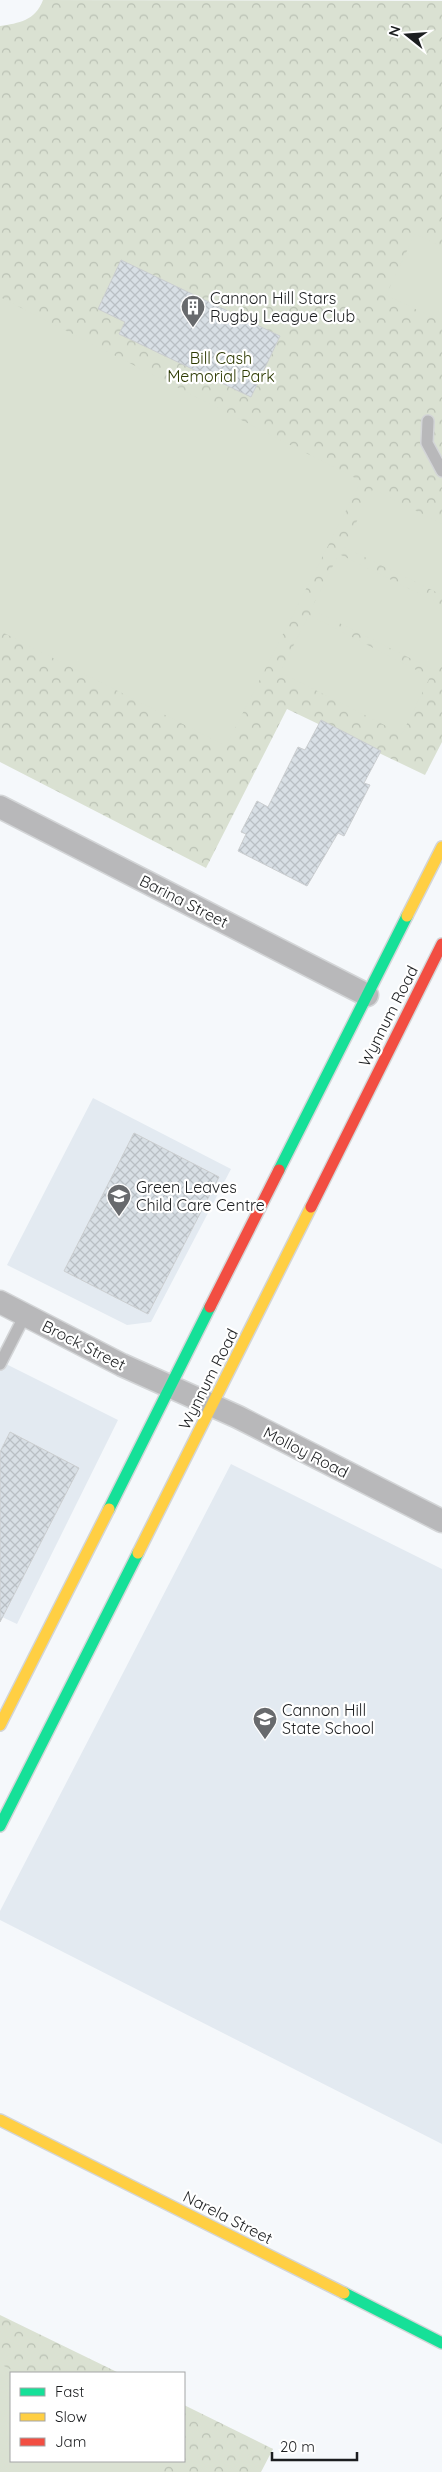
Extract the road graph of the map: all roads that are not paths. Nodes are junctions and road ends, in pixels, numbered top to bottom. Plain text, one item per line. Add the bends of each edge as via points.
1 (428, 421) dead end
2 (442, 472) edge
3 (0, 807) edge
4 (442, 846) edge
5 (442, 944) edge
6 (367, 995) junction
7 (0, 1302) edge
8 (25, 1315) junction
9 (0, 1364) edge
10 (169, 1386) junction
11 (214, 1405) junction
12 (442, 1521) edge
13 (0, 1725) edge
14 (0, 1826) edge
15 (0, 2120) edge
16 (442, 2344) edge

1 - 2 lane via 427,443
3 - 6 street, Barina Street
4 - 6 main road, Wynnum Road
5 - 11 main road, Wynnum Road
6 - 10 main road, Wynnum Road
7 - 8 street, Brock Street
8 - 9 lane
8 - 10 street, Brock Street
10 - 11 street, Molloy Road
10 - 13 main road, Wynnum Road
11 - 12 street, Molloy Road
11 - 14 main road, Wynnum Road
15 - 16 main road, Narela Street

